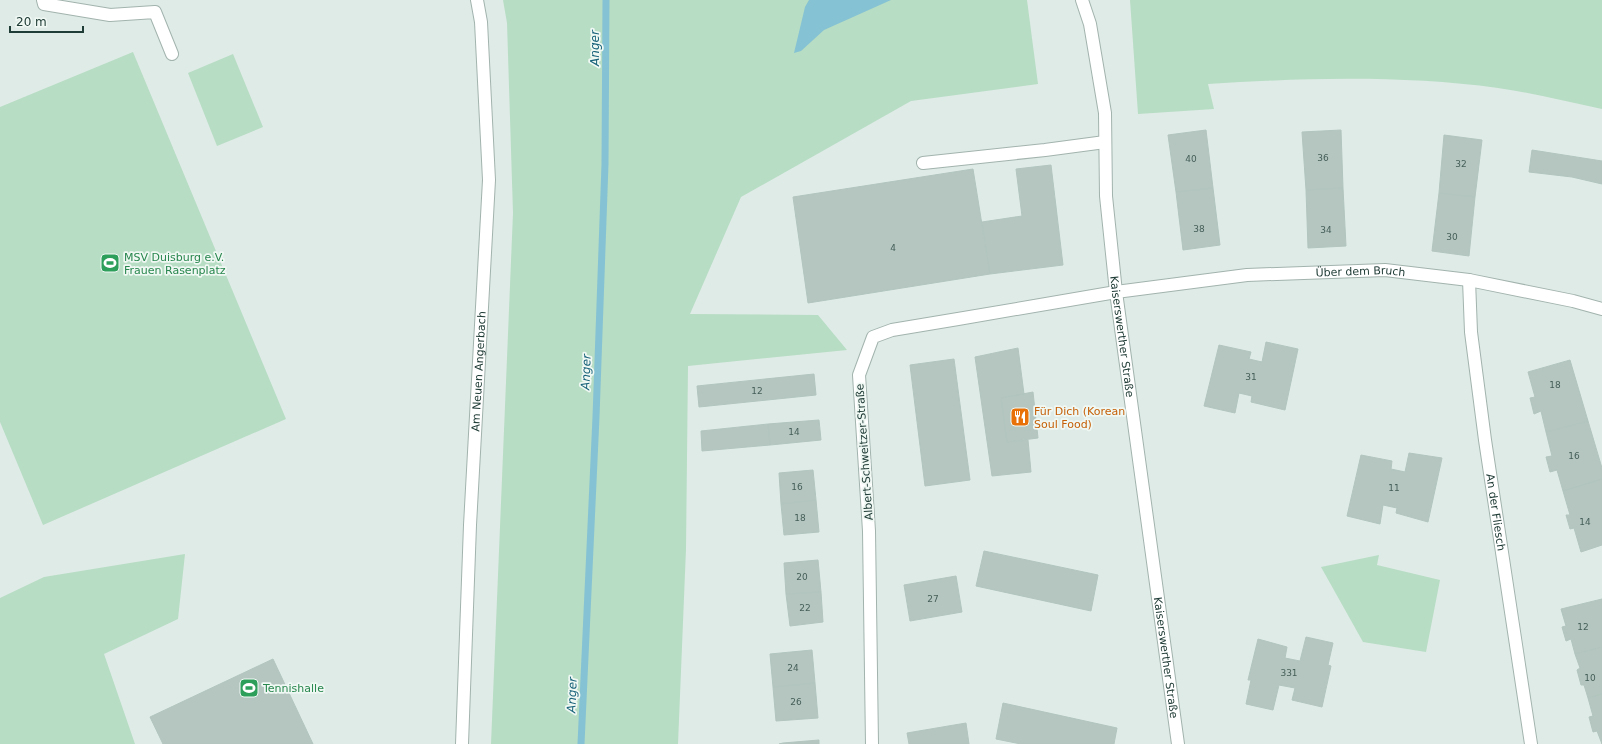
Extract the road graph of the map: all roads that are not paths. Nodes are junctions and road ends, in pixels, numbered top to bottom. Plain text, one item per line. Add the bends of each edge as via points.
1 (43, 0) edge
2 (477, 0) edge
3 (1082, 0) edge
4 (172, 54) dead end
5 (1105, 142) junction
6 (923, 163) dead end
7 (1469, 280) junction
8 (1116, 292) junction
9 (1602, 309) edge
10 (462, 744) edge
11 (872, 744) edge
12 (1178, 744) edge
13 (1531, 744) edge

1 - 4 street via 44,4 110,15 155,12
2 - 10 street, Am Neuen Angerbach via 481,22 489,180 470,525
3 - 5 street, Kaiserswerther Straße via 1090,24 1105,113
5 - 6 street
5 - 8 street, Kaiserswerther Straße via 1106,196
7 - 8 street, Über dem Bruch via 1385,270 1247,274
7 - 9 street, Über dem Bruch
7 - 13 street, An der Fliesch via 1471,332 1485,440
8 - 11 street, Albert-Schweitzer-Straße via 892,330 873,337 859,375 869,531
8 - 12 street, Kaiserswerther Straße

